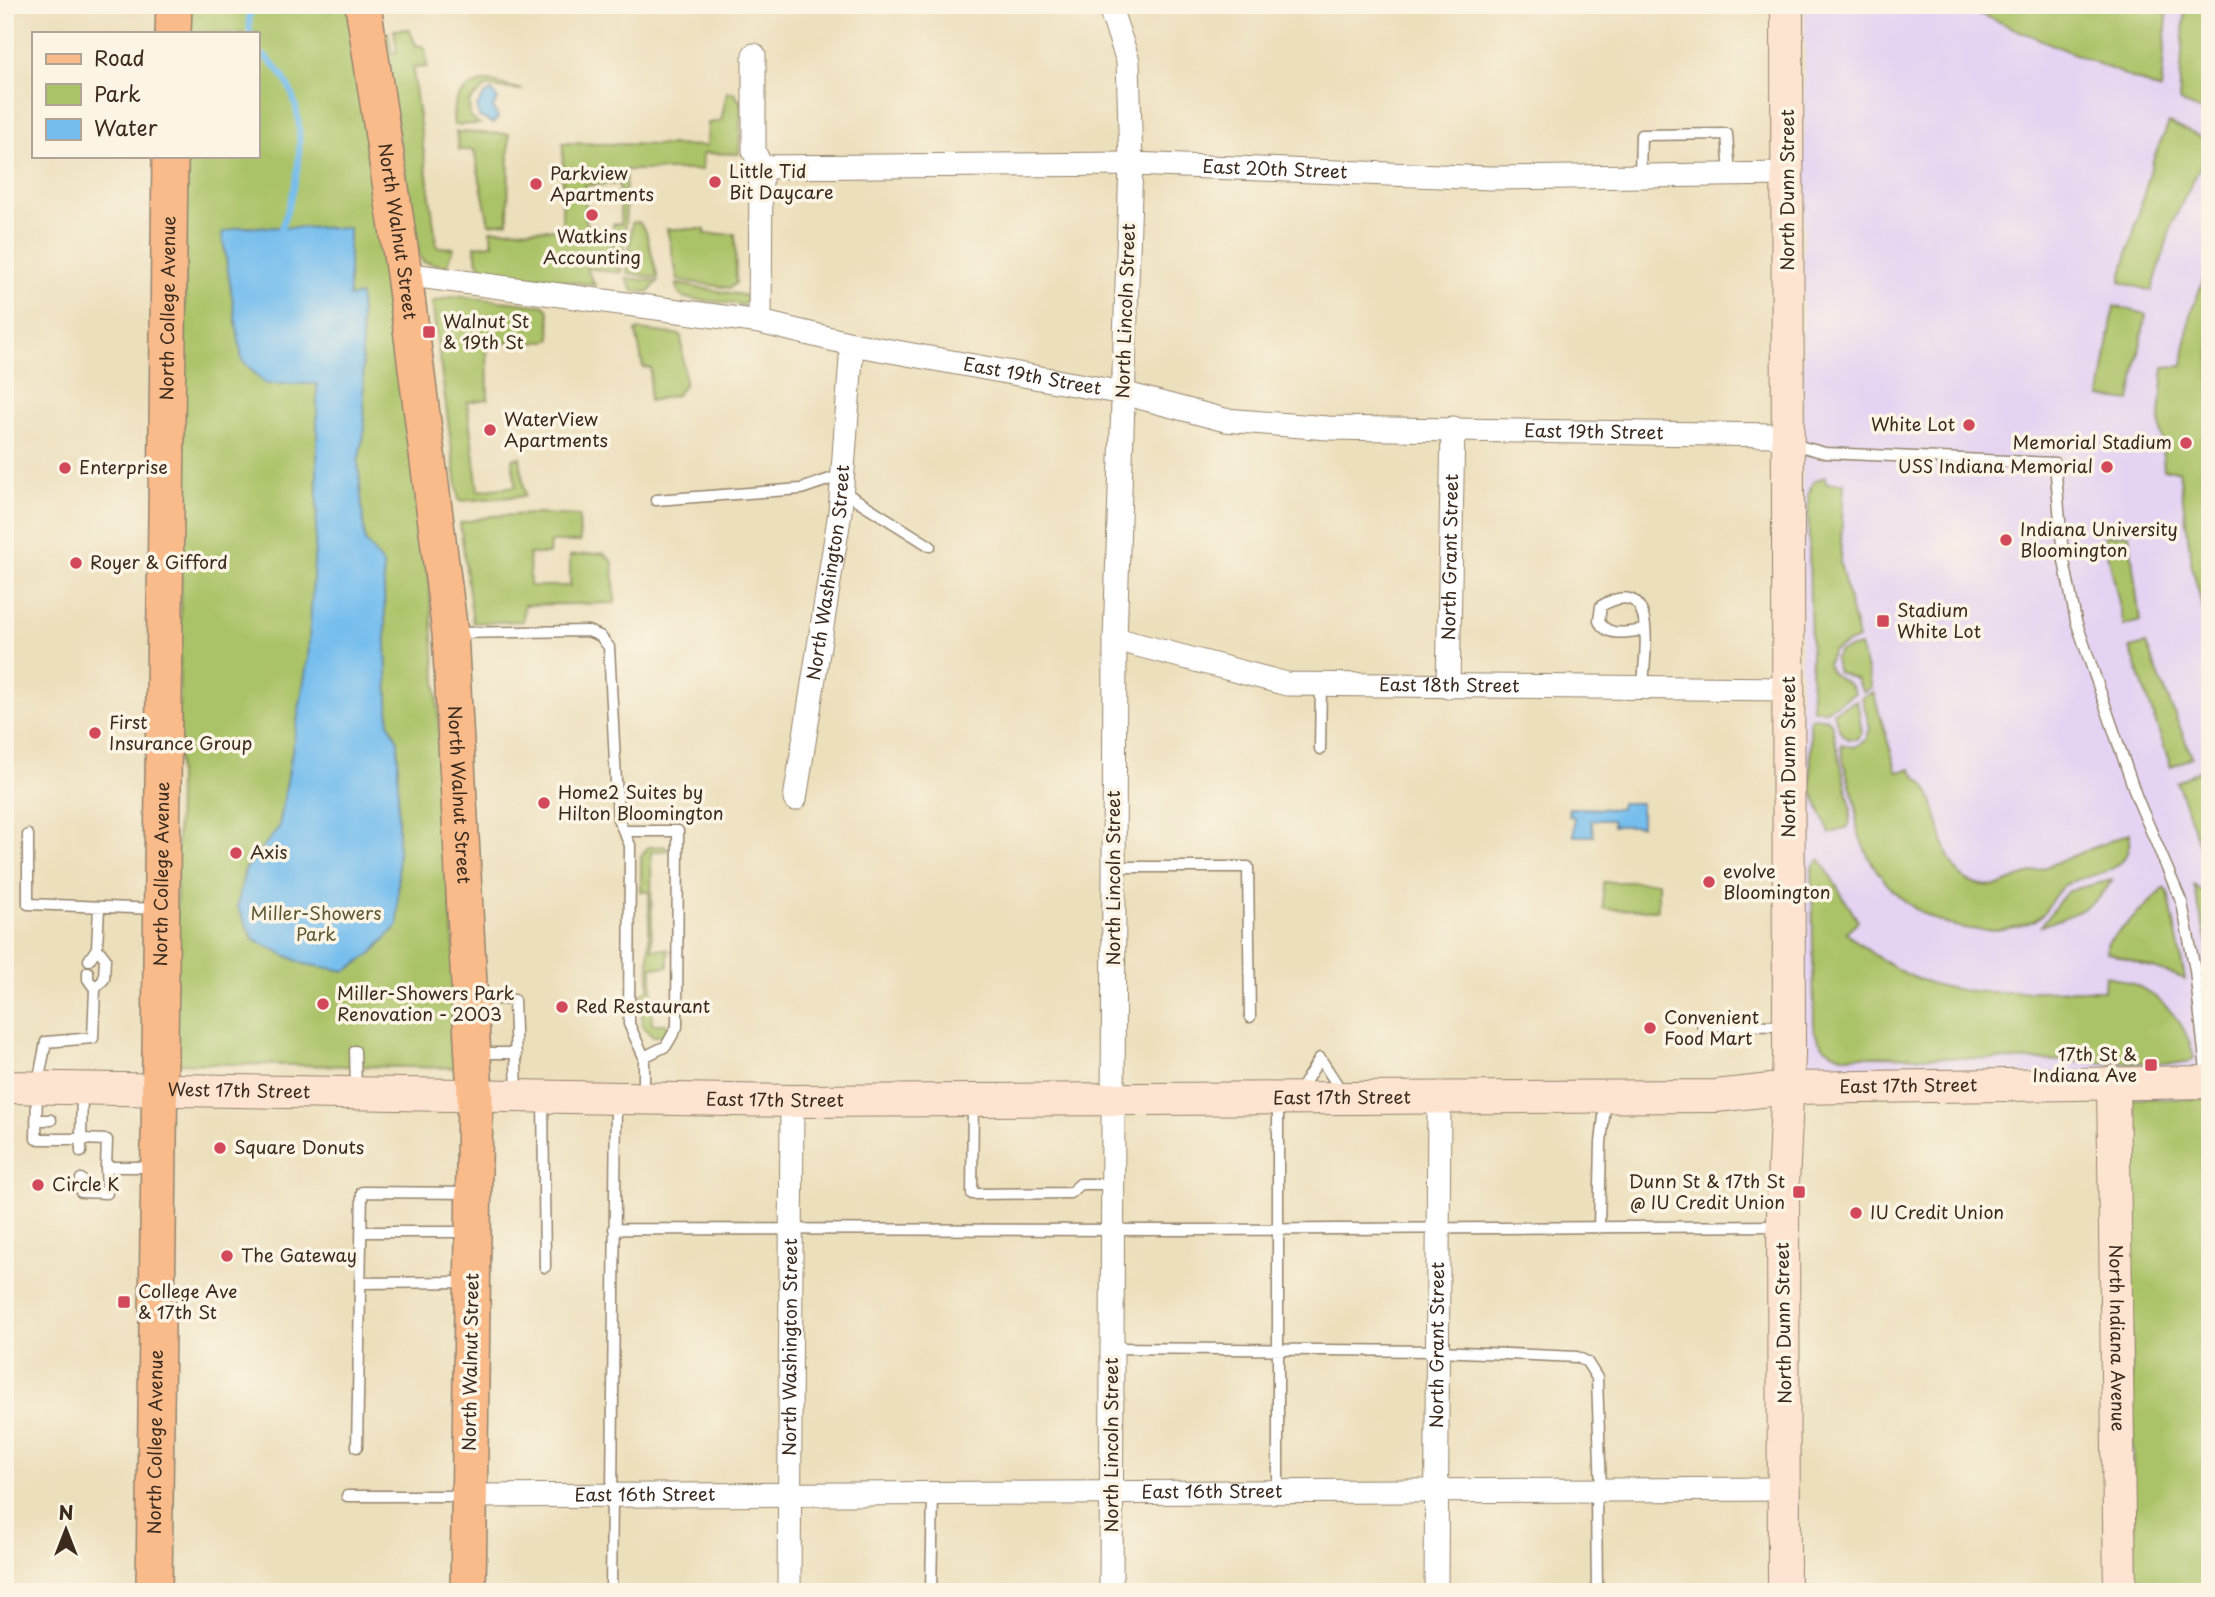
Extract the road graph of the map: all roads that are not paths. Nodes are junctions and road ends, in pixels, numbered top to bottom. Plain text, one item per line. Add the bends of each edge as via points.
1 (174, 5) edge
2 (363, 5) edge
3 (1109, 5) edge
4 (1787, 5) edge
5 (173, 32) edge
6 (754, 55) dead end
7 (170, 158) edge
8 (1131, 164) junction
9 (761, 167) junction
10 (1788, 174) junction
11 (1730, 175) junction
12 (1640, 177) junction
13 (404, 274) junction
14 (760, 322) junction
15 (852, 344) junction
16 (1124, 393) junction
17 (1453, 428) junction
18 (1789, 443) junction
19 (841, 482) junction
20 (656, 500) dead end
21 (930, 546) dead end
22 (1644, 630) junction
23 (450, 633) junction
24 (1115, 639) junction
25 (1321, 685) junction
26 (1448, 687) junction
27 (1643, 688) junction
28 (1789, 689) junction
29 (1320, 749) dead end
30 (794, 799) dead end
31 (624, 831) junction
32 (28, 835) dead end
33 (1115, 867) junction
34 (99, 907) junction
35 (161, 909) junction
36 (97, 948) junction
37 (89, 960) dead end
38 (88, 972) dead end
39 (95, 989) junction
40 (471, 997) junction
41 (1250, 1017) dead end
42 (1702, 1025) dead end
43 (1789, 1026) junction
44 (1320, 1044) dead end
45 (355, 1051) dead end
46 (472, 1053) junction
47 (516, 1053) junction
48 (644, 1058) junction
49 (1320, 1058) junction
50 (2113, 1082) junction
51 (2209, 1082) edge
52 (5, 1087) edge
53 (37, 1088) junction
54 (1789, 1088) junction
55 (82, 1089) junction
56 (158, 1091) junction
57 (356, 1093) junction
58 (475, 1095) junction
59 (530, 1097) junction
60 (1114, 1097) junction
61 (1287, 1097) junction
62 (1345, 1097) junction
63 (1439, 1097) junction
64 (1606, 1097) junction
65 (630, 1098) junction
66 (973, 1098) junction
67 (792, 1101) junction
68 (36, 1120) junction
69 (51, 1120) dead end
70 (81, 1139) junction
71 (81, 1152) dead end
72 (106, 1167) junction
73 (158, 1167) junction
74 (81, 1179) dead end
75 (1113, 1184) junction
76 (474, 1193) junction
77 (1783, 1226) junction
78 (614, 1228) junction
79 (792, 1228) junction
80 (1278, 1228) junction
81 (1439, 1228) junction
82 (1599, 1228) junction
83 (1113, 1230) junction
84 (361, 1232) junction
85 (473, 1232) junction
86 (545, 1267) dead end
87 (472, 1282) junction
88 (360, 1283) junction
89 (1112, 1348) junction
90 (1278, 1349) junction
91 (1439, 1351) junction
92 (358, 1447) dead end
93 (1785, 1489) junction
94 (1598, 1492) junction
95 (1439, 1493) junction
96 (790, 1494) junction
97 (933, 1494) junction
98 (1111, 1494) junction
99 (1278, 1494) junction
100 (611, 1495) junction
101 (347, 1496) dead end
102 (470, 1496) junction
103 (154, 1592) edge
104 (468, 1592) edge
105 (611, 1592) edge
106 (789, 1592) edge
107 (931, 1592) edge
108 (1111, 1592) edge
109 (1436, 1592) edge
110 (1597, 1592) edge
111 (1784, 1592) edge
112 (2120, 1592) edge

1 - 5 main road
2 - 13 main road, North Walnut Street
3 - 8 street, North Lincoln Street via 1128,61
4 - 10 main road, North Dunn Street
6 - 9 street via 754,151
7 - 35 main road, North College Avenue
8 - 9 street, East 20th Street
8 - 12 street, East 20th Street via 1490,178
8 - 16 street, North Lincoln Street
9 - 14 street
10 - 11 street, East 20th Street
10 - 18 main road, North Dunn Street
11 - 12 street, East 20th Street
11 - 12 lane via 1727,134 1641,135
13 - 14 street, East 19th Street
13 - 23 main road, North Walnut Street
14 - 15 street, East 19th Street
15 - 16 street, East 19th Street
15 - 19 street, North Washington Street
16 - 17 street, East 19th Street via 1226,420 1328,428
16 - 24 street, North Lincoln Street
17 - 18 street, East 19th Street via 1774,435
17 - 26 street, North Grant Street
18 - 28 main road, North Dunn Street
18 - 51 lane via 1825,453 2055,463 2063,556 2079,631 2137,798 2182,903 2196,970
19 - 20 lane
19 - 21 lane
19 - 30 street, North Washington Street
22 - 22 lane via 1642,607 1635,600 1624,598 1601,606 1599,621 1608,631
22 - 27 lane
23 - 31 lane via 588,631 600,636 609,647 612,666 618,819
23 - 40 main road, North Walnut Street
24 - 25 street, East 18th Street via 1235,673 1287,684
24 - 33 street, North Lincoln Street
25 - 26 street, East 18th Street
25 - 29 lane
26 - 27 street, East 18th Street
27 - 28 street, East 18th Street
28 - 43 main road, North Dunn Street via 1797,811
31 - 48 lane via 630,845 629,1024
31 - 48 lane via 678,831 677,1027 666,1046
32 - 34 lane via 28,904
33 - 41 lane via 1248,867
33 - 60 street, North Lincoln Street
34 - 35 lane
34 - 36 lane
35 - 56 main road, North College Avenue
36 - 37 lane
36 - 39 lane via 105,958 104,979
38 - 39 lane
39 - 53 lane via 93,1038 46,1042
40 - 46 main road, North Walnut Street
40 - 47 lane via 514,1000
42 - 43 lane
43 - 54 main road, North Dunn Street
44 - 49 lane
45 - 57 lane
46 - 47 lane
46 - 58 main road, North Walnut Street
47 - 59 lane
48 - 65 lane
49 - 61 lane
49 - 62 lane
50 - 51 main road, East 17th Street
50 - 54 main road, East 17th Street
50 - 112 main road, North Indiana Avenue
52 - 53 main road, West 17th Street
53 - 55 main road, West 17th Street
53 - 68 lane
54 - 64 main road, East 17th Street via 1716,1097
54 - 77 main road, North Dunn Street
55 - 56 main road, West 17th Street
55 - 70 lane
56 - 57 main road, West 17th Street
56 - 73 main road, North College Avenue
57 - 58 main road, West 17th Street
58 - 59 main road, East 17th Street
58 - 76 main road, North Walnut Street
59 - 65 main road, East 17th Street
59 - 86 lane
60 - 61 main road, East 17th Street
60 - 66 main road, East 17th Street
60 - 75 street, North Lincoln Street
61 - 62 main road, East 17th Street
61 - 80 lane
62 - 63 main road, East 17th Street
63 - 64 main road, East 17th Street
63 - 81 street, North Grant Street
64 - 82 lane
65 - 67 main road, East 17th Street
65 - 78 lane
66 - 67 main road, East 17th Street
66 - 75 lane via 972,1194 1070,1193 1080,1184
67 - 79 street, North Washington Street
68 - 69 lane
68 - 70 lane via 36,1139
70 - 71 lane
70 - 72 lane via 107,1140
72 - 73 lane
72 - 74 lane via 107,1193 81,1192
73 - 103 main road, North College Avenue
75 - 83 street, North Lincoln Street
76 - 84 lane via 362,1192
76 - 85 main road, North Walnut Street
77 - 82 lane
77 - 93 main road, North Dunn Street
78 - 79 lane
78 - 100 lane
79 - 83 lane
79 - 96 street, North Washington Street
80 - 81 lane
80 - 83 lane
80 - 90 lane
81 - 82 lane
81 - 91 street, North Grant Street
83 - 89 street, North Lincoln Street
84 - 85 lane
84 - 88 lane
85 - 87 main road, North Walnut Street
87 - 88 lane
87 - 102 main road, North Walnut Street
88 - 92 lane
89 - 90 lane
89 - 98 street, North Lincoln Street
90 - 91 lane
90 - 99 lane
91 - 94 lane via 1568,1354 1587,1362 1598,1378 1600,1393
91 - 95 street, North Grant Street
93 - 94 street, East 16th Street
93 - 111 main road, North Dunn Street
94 - 95 street, East 16th Street
94 - 110 lane
95 - 99 street, East 16th Street
95 - 109 street, North Grant Street
96 - 97 street, East 16th Street
96 - 100 street, East 16th Street
96 - 106 street, North Washington Street
97 - 98 street, East 16th Street
97 - 107 lane
98 - 99 street, East 16th Street
98 - 108 street, North Lincoln Street
100 - 102 street, East 16th Street
100 - 105 lane
101 - 102 lane
102 - 104 main road, North Walnut Street

